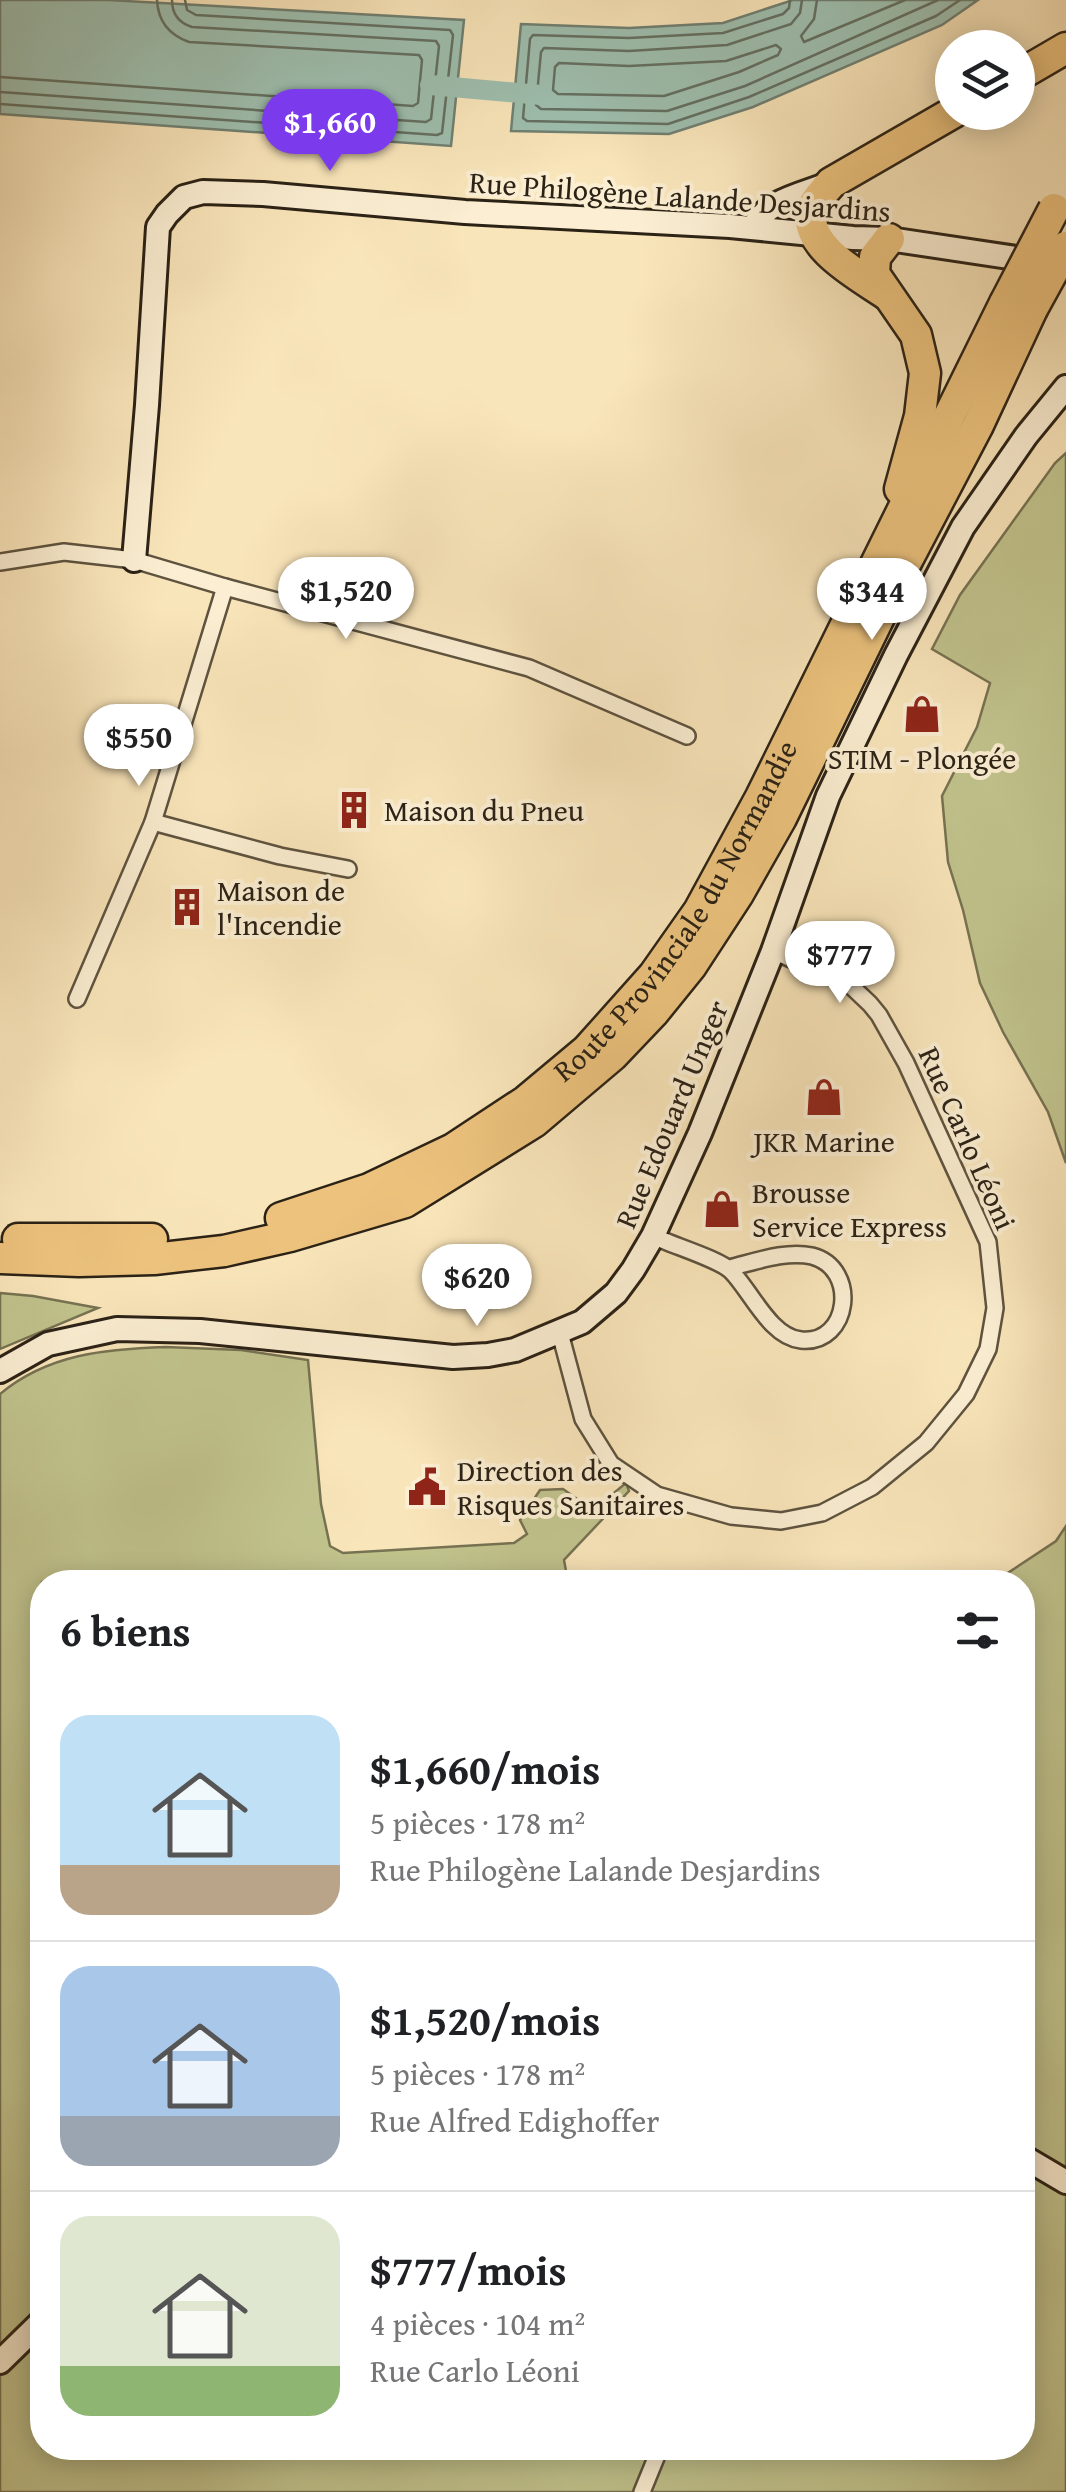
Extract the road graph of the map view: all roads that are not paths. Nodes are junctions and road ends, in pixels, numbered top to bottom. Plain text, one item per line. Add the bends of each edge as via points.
1 (1066, 48) edge
2 (1035, 66) edge
3 (935, 123) edge
4 (831, 183) junction
5 (1060, 199) edge
6 (753, 228) junction
7 (813, 233) junction
8 (889, 238) junction
9 (1066, 247) edge
10 (1066, 265) edge
11 (892, 298) junction
12 (1019, 306) junction
13 (1066, 387) edge
14 (134, 560) junction
15 (0, 562) edge
16 (874, 568) junction
17 (225, 587) junction
18 (687, 736) dead end
19 (153, 822) junction
20 (348, 869) dead end
21 (772, 951) junction
22 (76, 1000) dead end
23 (653, 1236) junction
24 (0, 1239) edge
25 (0, 1258) edge
26 (728, 1268) junction
27 (560, 1333) junction
28 (0, 1371) edge
29 (1035, 2164) edge
30 (1066, 2182) edge
31 (30, 2333) edge
32 (0, 2362) edge
33 (655, 2460) edge
34 (642, 2492) edge

1 - 2 highway
3 - 4 highway
4 - 6 street via 772,206
4 - 7 highway via 812,210
5 - 12 highway, Route Provinciale du Normandie, bridge
6 - 7 street, Rue Philogène Lalande Desjardins
6 - 14 street, Rue Philogène Lalande Desjardins via 263,194 184,197 158,228
7 - 8 street, Rue Philogène Lalande Desjardins
7 - 11 highway
8 - 10 street, Rue Philogène Lalande Desjardins
8 - 11 highway via 875,257 874,274
9 - 12 highway, Route Provinciale du Normandie, bridge
11 - 16 highway via 916,335 924,373 920,416
12 - 16 highway, Route Provinciale du Normandie
12 - 25 highway, Route Provinciale du Normandie via 978,425 780,818 690,966 613,1054 534,1122 405,1202 224,1251 154,1259
13 - 21 street, Rue Edouard Unger via 962,527 926,594 828,796
14 - 15 street via 64,552
14 - 17 street
16 - 24 highway, Route Provinciale du Normandie via 699,910 619,1016 526,1100 453,1150 369,1190 288,1216 149,1239
17 - 18 street via 529,668
17 - 19 street
19 - 20 street
19 - 22 street
21 - 23 street, Rue Edouard Unger
21 - 27 street, Rue Carlo Léoni via 833,977 879,1015 988,1242 995,1308 988,1349 966,1394 926,1442 872,1488 822,1513 782,1521 731,1516 657,1494 612,1464 583,1419
23 - 26 street
23 - 27 street, Rue Edouard Unger via 616,1293
26 - 26 street via 783,1333 802,1340 825,1335 842,1314 845,1291 817,1257 799,1254
27 - 28 street, Rue Edouard Unger via 515,1350 454,1357 117,1329 48,1344
29 - 30 street
31 - 32 street
33 - 34 street

